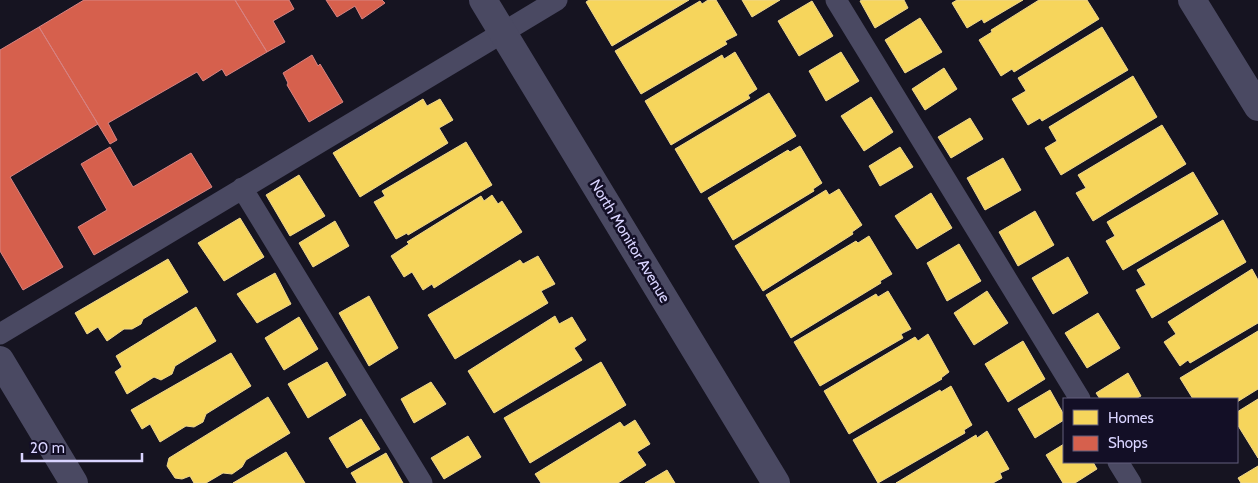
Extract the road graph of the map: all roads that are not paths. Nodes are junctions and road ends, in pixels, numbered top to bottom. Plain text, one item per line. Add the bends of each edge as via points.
1 (484, 0) edge
2 (556, 0) edge
3 (836, 0) edge
4 (1192, 0) edge
5 (503, 32) junction
6 (1258, 107) edge
7 (242, 188) junction
8 (0, 334) edge
9 (0, 360) edge
10 (1079, 398) edge
11 (1119, 463) edge
12 (74, 483) edge
13 (422, 483) edge
14 (776, 483) edge
15 (1131, 483) edge

1 - 5 street, North Monitor Avenue
2 - 5 lane
3 - 10 lane
4 - 6 street
5 - 7 lane
5 - 14 street, North Monitor Avenue
7 - 8 lane
7 - 13 lane
9 - 12 street
11 - 15 lane

